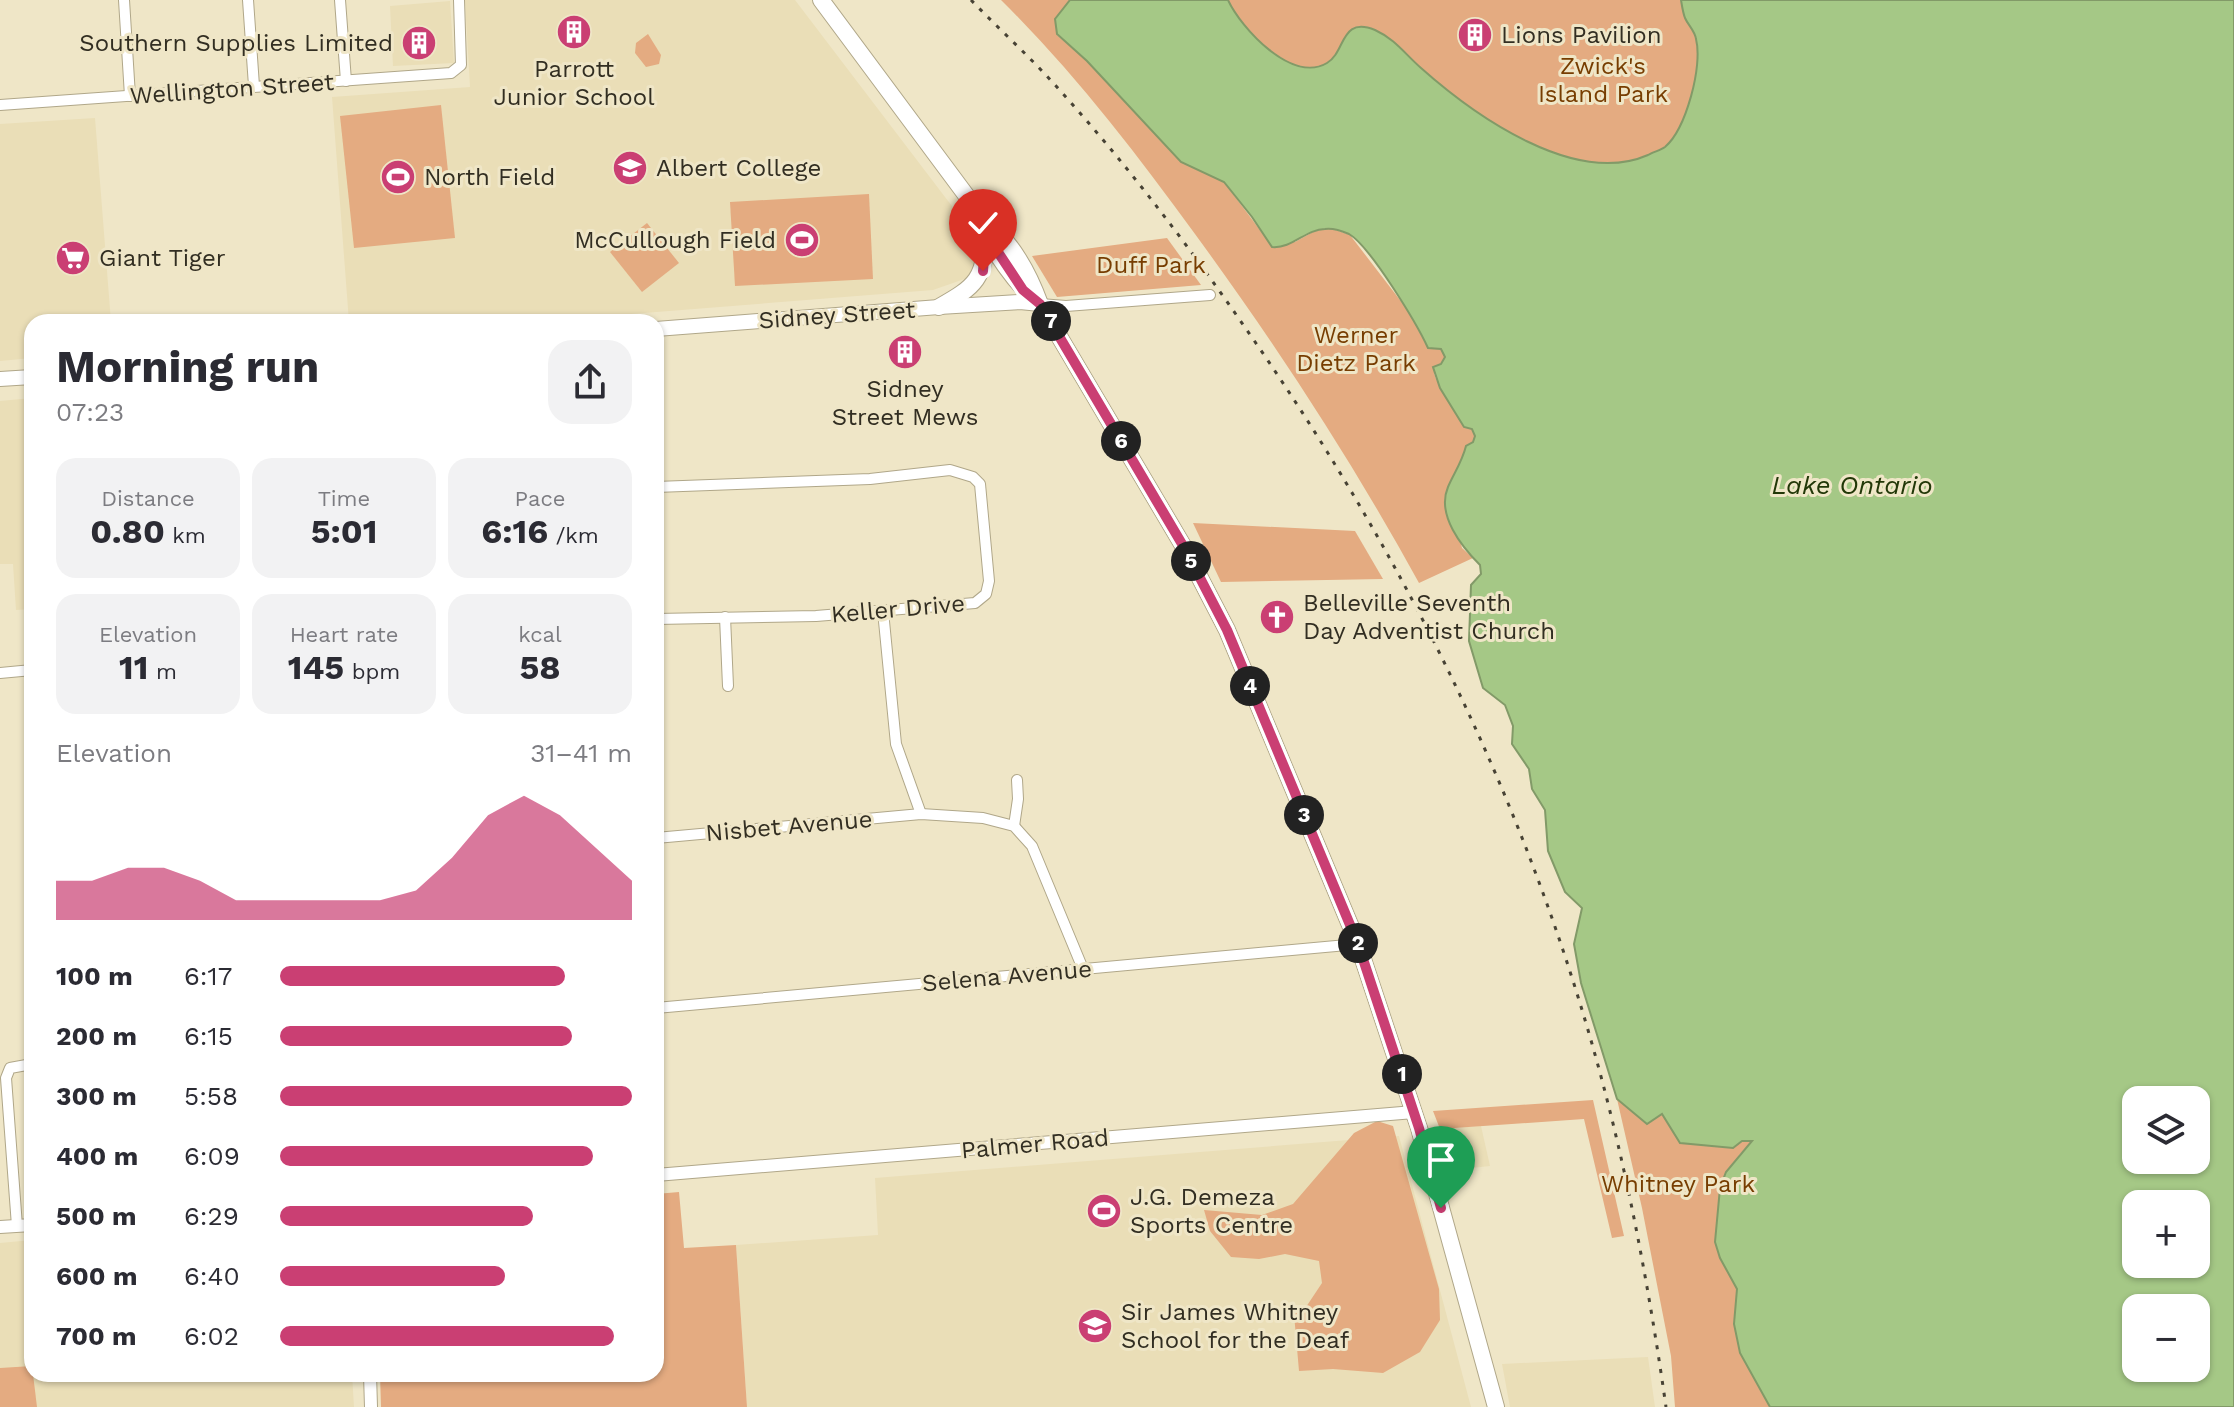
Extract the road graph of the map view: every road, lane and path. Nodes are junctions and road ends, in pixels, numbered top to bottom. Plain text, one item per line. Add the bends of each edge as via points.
1 (124, 0) edge
2 (248, 0) edge
3 (340, 0) edge
4 (459, 0) edge
5 (821, 0) edge
6 (346, 81) junction
7 (254, 86) junction
8 (130, 96) junction
9 (0, 105) edge
10 (986, 228) junction
11 (1210, 295) dead end
12 (1040, 304) junction
13 (939, 307) junction
14 (664, 328) edge
15 (24, 378) edge
16 (0, 379) edge
17 (664, 487) edge
18 (883, 611) junction
19 (725, 617) junction
20 (664, 619) edge
21 (24, 671) edge
22 (0, 673) edge
23 (728, 686) dead end
24 (1017, 780) dead end
25 (921, 814) junction
26 (1014, 826) junction
27 (664, 837) edge
28 (1358, 944) junction
29 (1083, 969) junction
30 (664, 1007) edge
31 (24, 1065) edge
32 (1414, 1112) junction
33 (664, 1174) edge
34 (17, 1226) junction
35 (24, 1226) edge
36 (0, 1227) edge
37 (370, 1382) edge
38 (371, 1407) edge
39 (1496, 1407) edge

1 - 8 street
2 - 7 street
3 - 6 street
4 - 6 street, Wellington Street via 461,65 451,73
5 - 10 main road
6 - 7 street, Wellington Street
7 - 8 street, Wellington Street
8 - 9 street, Wellington Street
10 - 12 main road via 1023,290
10 - 13 main road via 983,271 976,283
11 - 12 street, Sidney Street
12 - 13 main road, Sidney Street
12 - 28 main road via 1227,630
13 - 14 main road, Sidney Street
15 - 16 main road
17 - 18 street, Keller Drive via 870,479 950,470 973,477 980,484 986,594 975,603
18 - 19 street, Keller Drive
18 - 25 street via 896,744
19 - 20 street, Keller Drive
19 - 23 street
21 - 22 street
24 - 26 street
25 - 26 street, Nisbet Avenue
25 - 27 street, Nisbet Avenue
26 - 29 street via 1037,855
28 - 29 street, Selena Avenue
28 - 32 main road
29 - 30 street, Selena Avenue
31 - 34 street via 10,1068 6,1078
32 - 33 street, Palmer Road
32 - 39 main road
34 - 35 street
34 - 36 street
37 - 38 street

